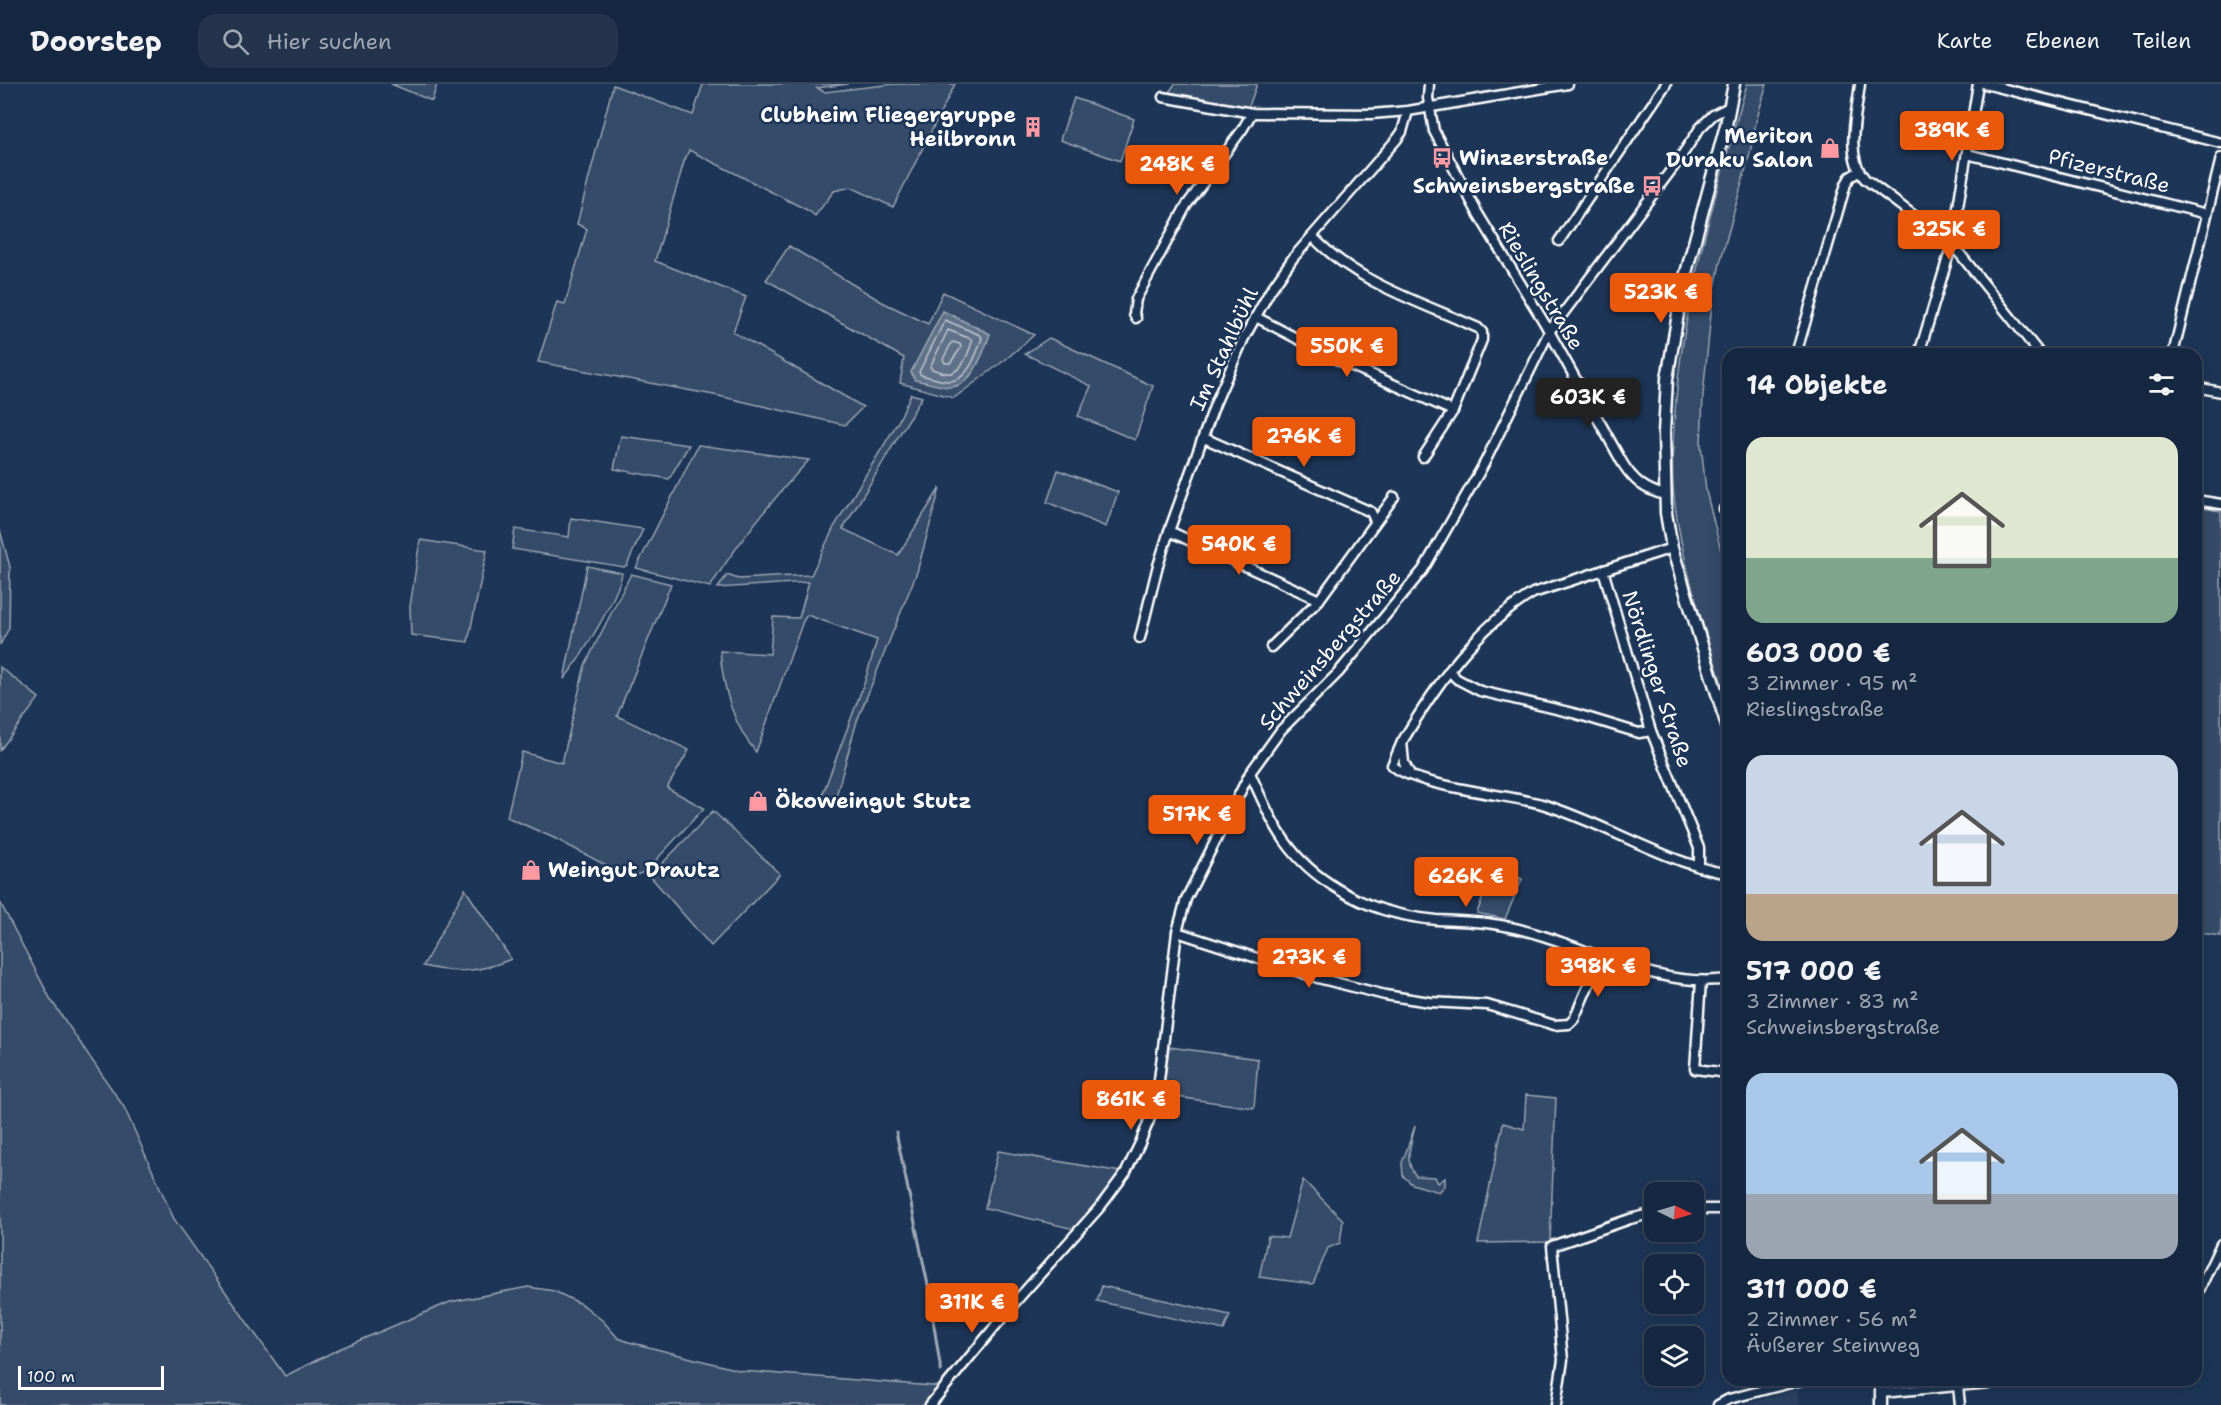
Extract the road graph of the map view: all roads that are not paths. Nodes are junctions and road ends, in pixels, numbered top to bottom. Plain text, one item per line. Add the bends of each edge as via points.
1 (1430, 84) edge
2 (1568, 84) edge
3 (1666, 84) edge
4 (1734, 84) edge
5 (1860, 84) edge
6 (1978, 84) edge
7 (1985, 84) edge
8 (1163, 97) dead end
9 (1430, 106) junction
10 (1729, 107) junction
11 (1408, 111) junction
12 (1252, 113) junction
13 (2221, 143) edge
14 (1967, 154) junction
15 (2221, 158) edge
16 (1858, 172) junction
17 (2207, 214) junction
18 (1312, 237) junction
19 (1558, 241) dead end
20 (1952, 244) junction
21 (1256, 317) junction
22 (1136, 318) dead end
23 (1549, 332) junction
24 (1798, 348) edge
25 (1921, 348) edge
26 (2035, 348) edge
27 (2174, 348) edge
28 (2202, 388) edge
29 (2221, 392) edge
30 (1453, 411) junction
31 (1204, 438) junction
32 (1423, 457) dead end
33 (1665, 495) junction
34 (1394, 497) dead end
35 (2202, 501) edge
36 (2221, 504) edge
37 (1375, 521) junction
38 (1169, 531) junction
39 (1672, 548) junction
40 (1603, 570) junction
41 (1319, 600) junction
42 (1140, 638) dead end
43 (1271, 647) dead end
44 (1449, 671) junction
45 (1722, 710) edge
46 (1651, 731) junction
47 (1250, 772) junction
48 (1699, 867) junction
49 (1722, 873) edge
50 (1177, 932) junction
51 (1601, 956) junction
52 (1722, 979) edge
53 (1701, 981) junction
54 (1722, 1072) edge
55 (1704, 1209) edge
56 (1722, 1209) edge
57 (1644, 1215) edge
58 (2221, 1244) edge
59 (2202, 1284) edge
60 (1779, 1386) edge
61 (1881, 1386) edge
62 (1958, 1386) joint
63 (1881, 1393) junction
64 (930, 1405) edge
65 (1556, 1405) edge
66 (1718, 1405) edge
67 (1881, 1405) edge
68 (1960, 1405) edge

1 - 9 street
2 - 9 street
3 - 19 street
4 - 10 street
5 - 16 street via 1853,155
6 - 14 street
7 - 13 street
8 - 12 street
9 - 11 street
9 - 23 street, Rieslingstraße via 1434,131 1455,172
10 - 23 street, Schweinsbergstraße via 1700,128
10 - 33 street via 1675,327 1665,406
11 - 12 street via 1344,115
11 - 18 street, Im Stahlbühl via 1397,139
12 - 22 street via 1181,214 1136,299
14 - 17 street, Pfizerstraße
14 - 20 street
15 - 17 street
16 - 20 street
16 - 24 street via 1846,184
17 - 27 street
18 - 21 street, Im Stahlbühl via 1282,273
18 - 30 street via 1329,254 1373,281 1482,332
20 - 25 street
20 - 26 street
21 - 30 street via 1332,357
21 - 31 street, Im Stahlbühl via 1230,369
23 - 33 street, Rieslingstraße via 1630,475 1646,488
23 - 47 street, Schweinsbergstraße via 1484,464 1423,570 1338,673 1281,730
28 - 29 street
30 - 32 street
31 - 37 street via 1371,512
31 - 38 street, Im Stahlbühl
33 - 39 street
34 - 37 street
35 - 36 street
37 - 41 street
38 - 41 street
38 - 42 street, Im Stahlbühl
39 - 40 street
39 - 45 street
40 - 44 street via 1533,593 1516,603 1471,644
40 - 46 street, Nördlinger Straße
41 - 43 street
44 - 46 street via 1456,680 1480,691 1639,733
44 - 48 street via 1395,755 1392,765 1398,770 1433,782 1547,806
46 - 48 street, Nördlinger Straße via 1698,848
47 - 50 street, Schweinsbergstraße via 1186,899
47 - 51 street via 1275,828 1303,864 1338,889 1388,912 1505,926
48 - 49 street
50 - 51 street via 1318,978 1385,995 1488,1005 1554,1025 1569,1024 1574,1018
50 - 64 street, Schweinsbergstraße via 1158,1088 1150,1118 1126,1172
51 - 53 street via 1658,975
52 - 53 street
53 - 54 street via 1695,1069
55 - 56 street
57 - 65 street via 1552,1246 1563,1360
58 - 59 street
60 - 66 street
61 - 63 street
62 - 63 street
62 - 68 street
63 - 67 street

